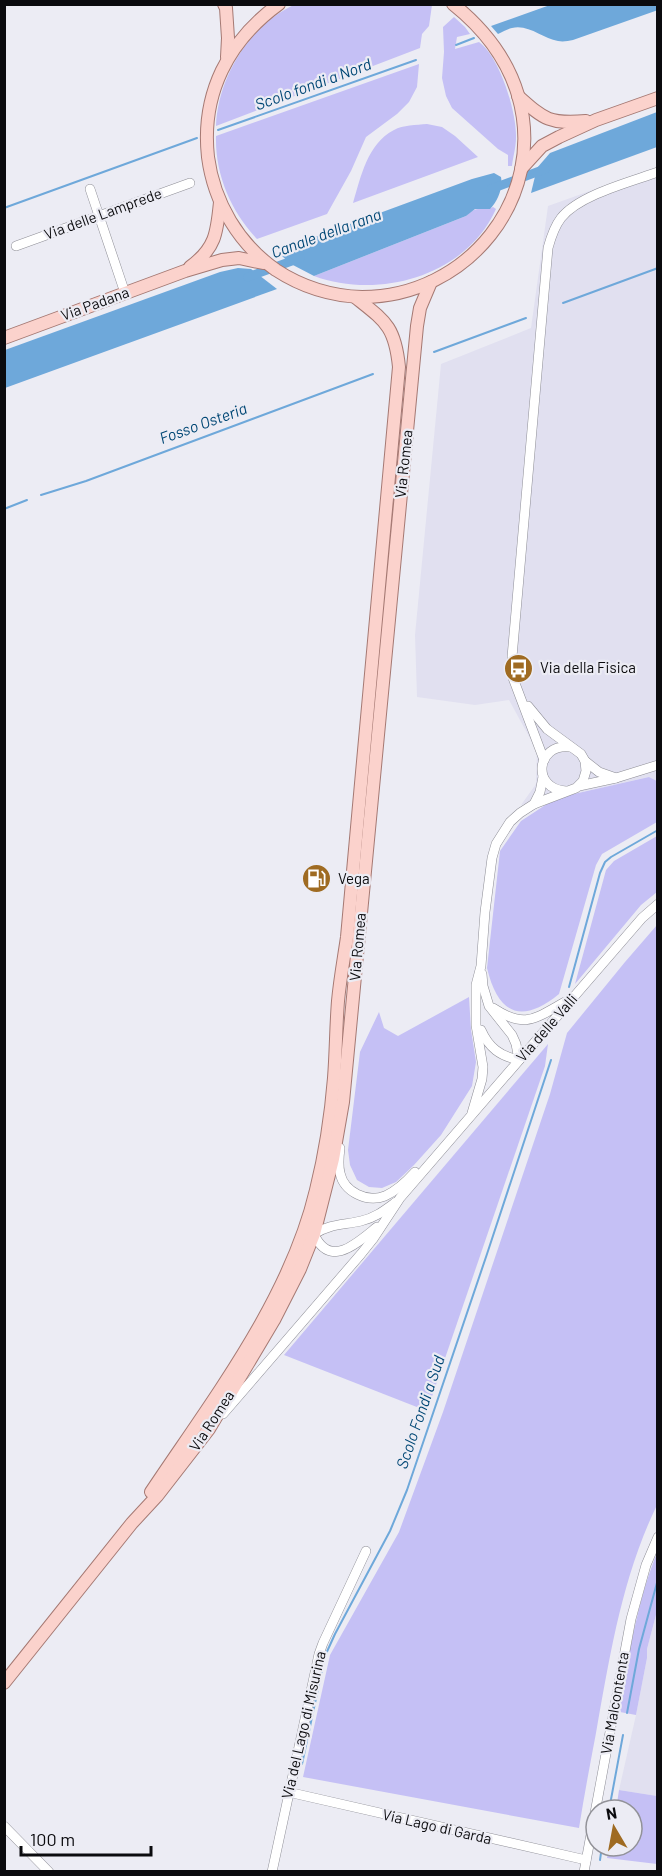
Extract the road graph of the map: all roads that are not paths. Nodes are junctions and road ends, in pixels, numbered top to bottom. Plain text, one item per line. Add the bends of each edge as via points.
1 (224, 4) edge
2 (279, 4) edge
3 (453, 4) edge
4 (463, 4) edge
5 (472, 21) junction
6 (227, 58) junction
7 (518, 96) junction
8 (657, 98) edge
9 (596, 120) junction
10 (521, 170) junction
11 (657, 172) edge
12 (190, 183) dead end
13 (90, 189) dead end
14 (220, 201) junction
15 (99, 216) junction
16 (16, 246) dead end
17 (268, 264) junction
18 (185, 271) junction
19 (431, 282) junction
20 (125, 293) junction
21 (355, 297) junction
22 (4, 338) edge
23 (522, 700) junction
24 (570, 747) junction
25 (544, 760) junction
26 (585, 761) junction
27 (657, 765) edge
28 (543, 777) junction
29 (616, 778) junction
30 (579, 786) junction
31 (566, 791) junction
32 (534, 804) junction
33 (657, 904) edge
34 (481, 966) junction
35 (572, 998) junction
36 (489, 1006) junction
37 (475, 1010) junction
38 (519, 1060) junction
39 (472, 1115) junction
40 (340, 1125) junction
41 (438, 1153) junction
42 (400, 1198) junction
43 (384, 1222) junction
44 (309, 1232) junction
45 (211, 1426) junction
46 (132, 1524) junction
47 (657, 1537) edge
48 (366, 1551) dead end
49 (4, 1683) edge
50 (288, 1792) junction
51 (4, 1826) edge
52 (586, 1860) junction
53 (49, 1872) edge
54 (272, 1872) edge
55 (584, 1872) edge

1 - 6 main road
2 - 6 main road via 248,30
3 - 5 main road
4 - 5 main road
5 - 7 main road via 505,63
6 - 14 main road via 214,90 207,127 210,167
7 - 9 main road via 553,122
7 - 10 main road via 524,125
8 - 9 main road
9 - 10 main road via 542,146
10 - 19 main road via 510,202 494,230 472,255
11 - 23 street via 578,203 561,218 551,237 512,657 513,678
12 - 15 street, Via delle Lamprede
13 - 15 street
14 - 17 main road via 235,230
14 - 18 main road via 215,238 208,251
15 - 16 street, Via delle Lamprede
15 - 20 street
17 - 18 main road, Via Padana via 233,258
17 - 21 main road via 300,283
18 - 20 main road, Via Padana
19 - 21 main road via 394,294
19 - 40 main road, Via Romea via 417,326
20 - 22 main road, Via Padana
21 - 44 main road, Via Romea via 389,327 399,367 347,937 338,999 334,1078
23 - 24 street via 547,729
23 - 25 street
24 - 25 street via 556,748
24 - 26 street
25 - 28 street
26 - 29 street
26 - 30 street via 586,774
27 - 29 street
28 - 31 street via 552,788
28 - 32 street
29 - 30 street
30 - 31 street
31 - 32 street
32 - 34 street via 510,822 496,844
33 - 35 street, Via delle Valli
34 - 36 street
34 - 37 street
35 - 36 street via 526,1021 507,1017
35 - 38 street, Via delle Valli
36 - 38 street via 512,1035
37 - 38 street via 484,1036 495,1052
37 - 39 street via 483,1067
38 - 39 street, Via delle Valli
39 - 41 street, Via delle Valli
40 - 41 street, Via delle Valli via 340,1175 357,1195 383,1197
40 - 44 main road, Via Romea
41 - 42 street, Via delle Valli
42 - 43 street, Via delle Valli
42 - 44 street, Via delle Valli via 362,1221
43 - 44 street, Via delle Valli via 355,1245 340,1251 322,1246
43 - 45 street, Via delle Valli via 361,1254
44 - 45 main road, Via Romea via 300,1269
44 - 46 main road, Via Romea via 253,1336
45 - 46 main road, Via Romea
46 - 49 main road, Via Romea
47 - 52 street, Via Malcontenta via 631,1619
48 - 50 street, Via del Lago di Misurina via 319,1654
50 - 52 street, Via Lago di Garda
50 - 54 street, Via del Lago di Misurina
51 - 53 street
52 - 55 street, Via Malcontenta

